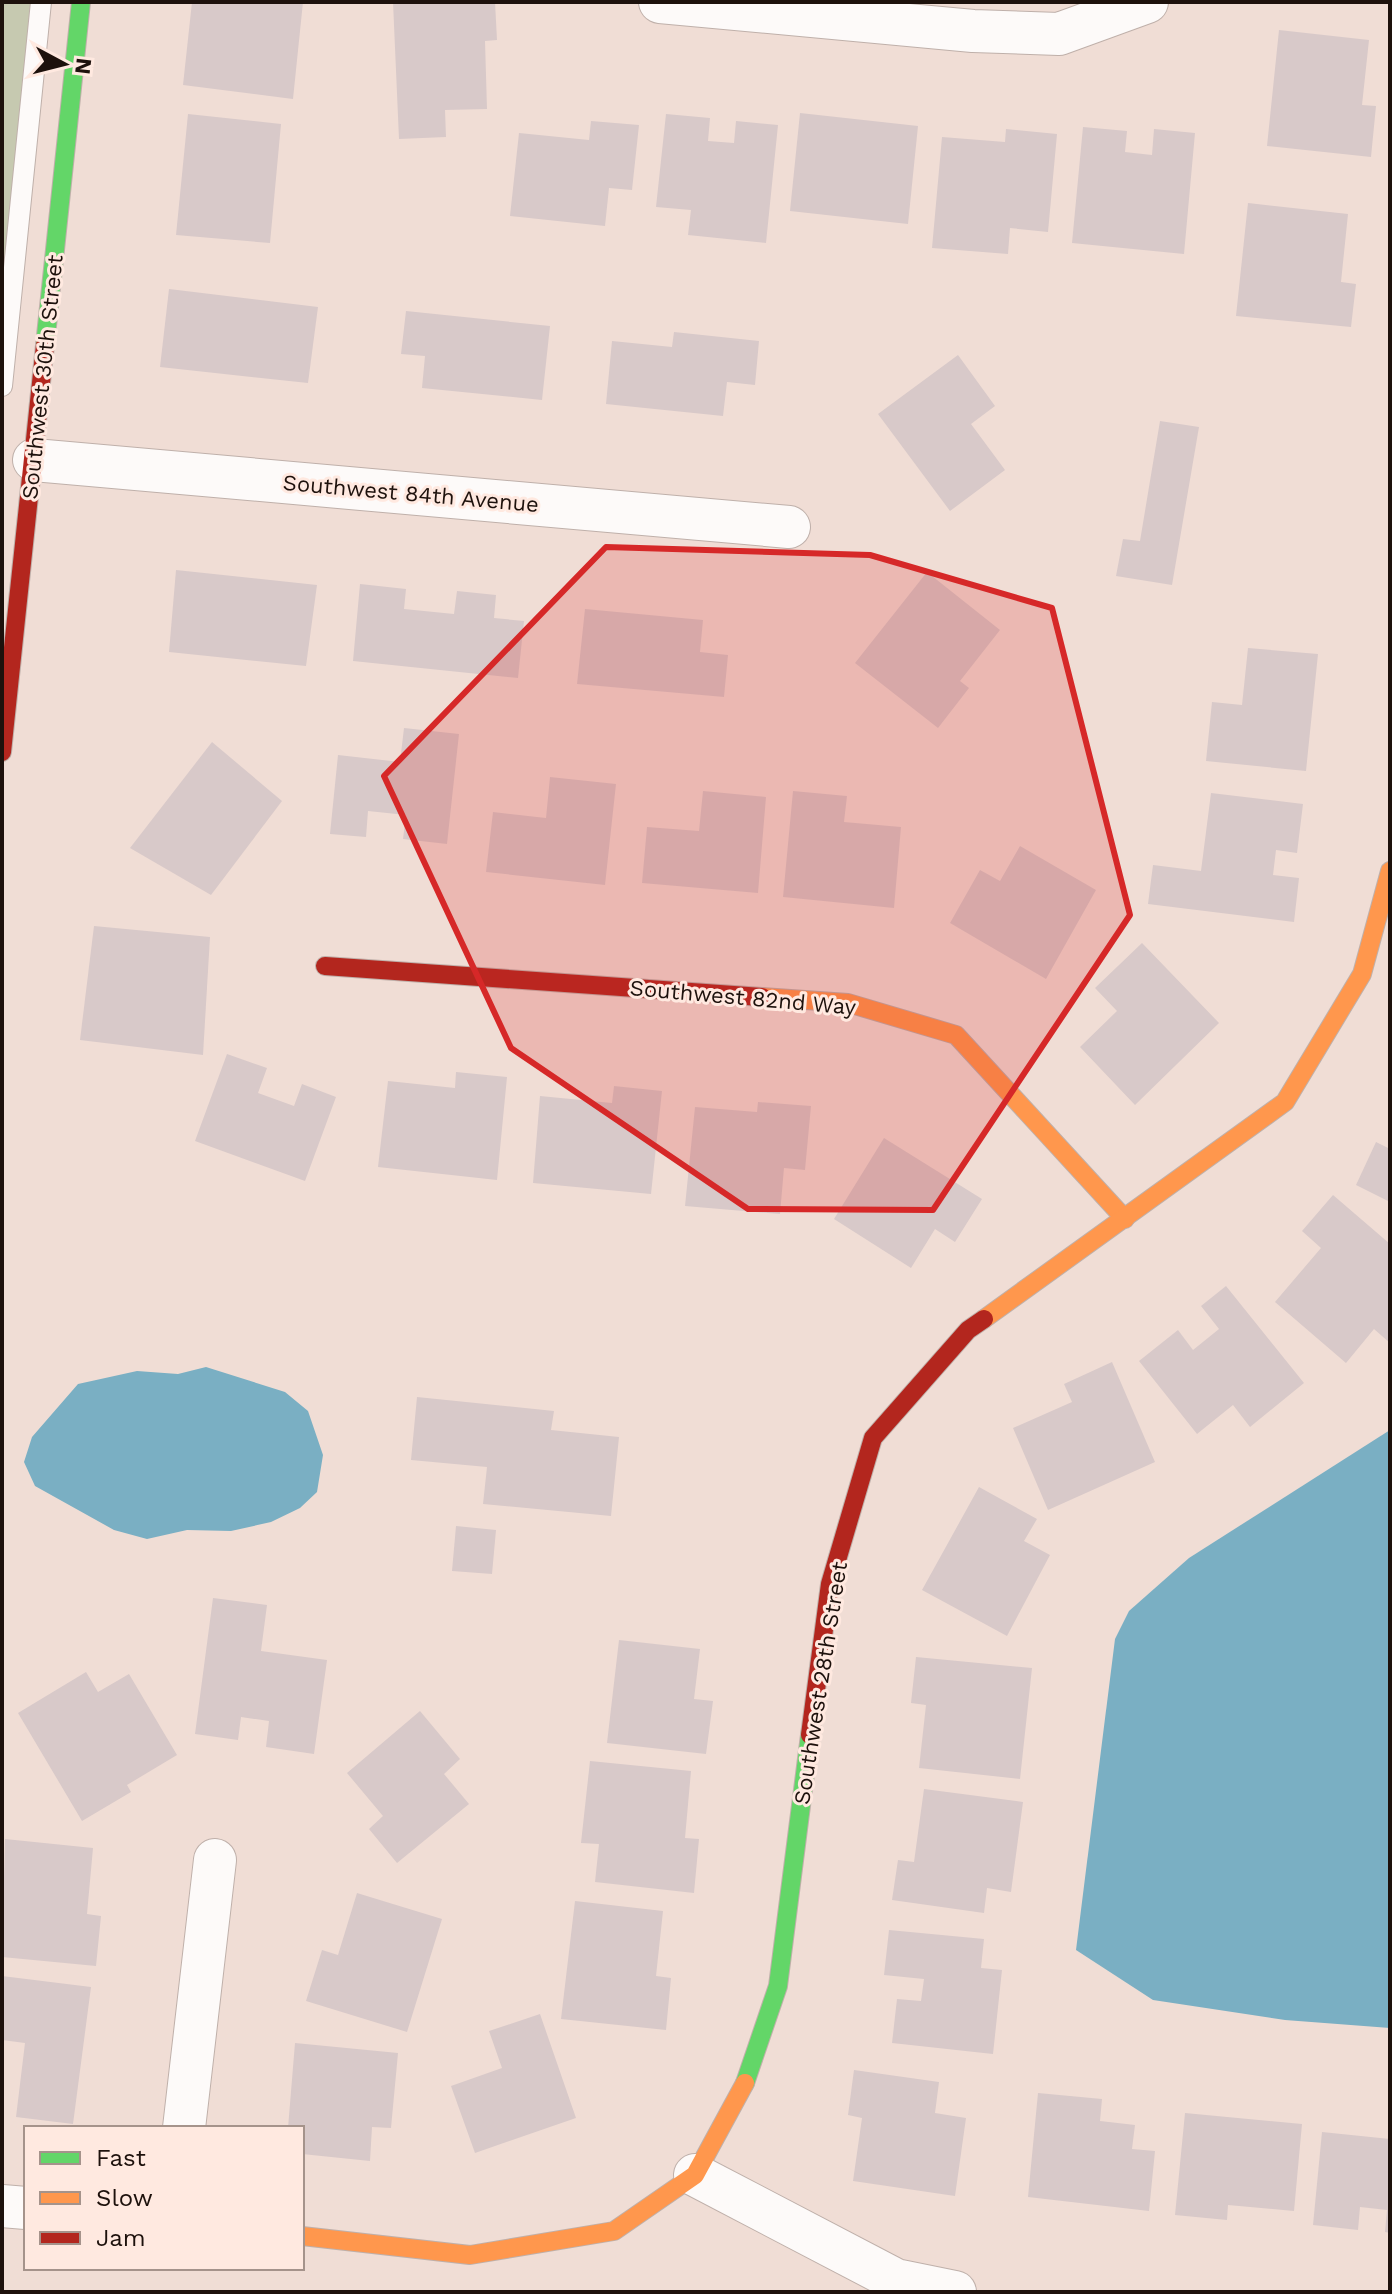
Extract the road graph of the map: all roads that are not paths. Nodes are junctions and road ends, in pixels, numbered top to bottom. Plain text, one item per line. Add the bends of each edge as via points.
1 (41, 2) edge
2 (81, 2) edge
3 (660, 2) edge
4 (1147, 2) edge
5 (2, 386) edge
6 (34, 460) junction
7 (789, 527) dead end
8 (2, 752) edge
9 (1390, 871) edge
10 (325, 966) dead end
11 (1125, 1219) junction
12 (215, 1860) dead end
13 (184, 2126) edge
14 (695, 2175) junction
15 (2, 2206) edge
16 (24, 2208) edge
17 (304, 2236) edge
18 (955, 2292) edge

1 - 5 lane
2 - 6 street, Southwest 30th Street
3 - 4 street via 1059,34
6 - 7 street, Southwest 84th Avenue
6 - 8 street, Southwest 30th Street
9 - 11 street, Southwest 28th Street via 1362,974 1285,1102
10 - 11 street, Southwest 82nd Way via 848,1003 956,1035
11 - 14 street, Southwest 28th Street via 968,1330 873,1438 830,1584 778,1986 749,2076
12 - 13 street
14 - 17 street via 614,2231 484,2253
14 - 18 street via 896,2280
15 - 16 street

